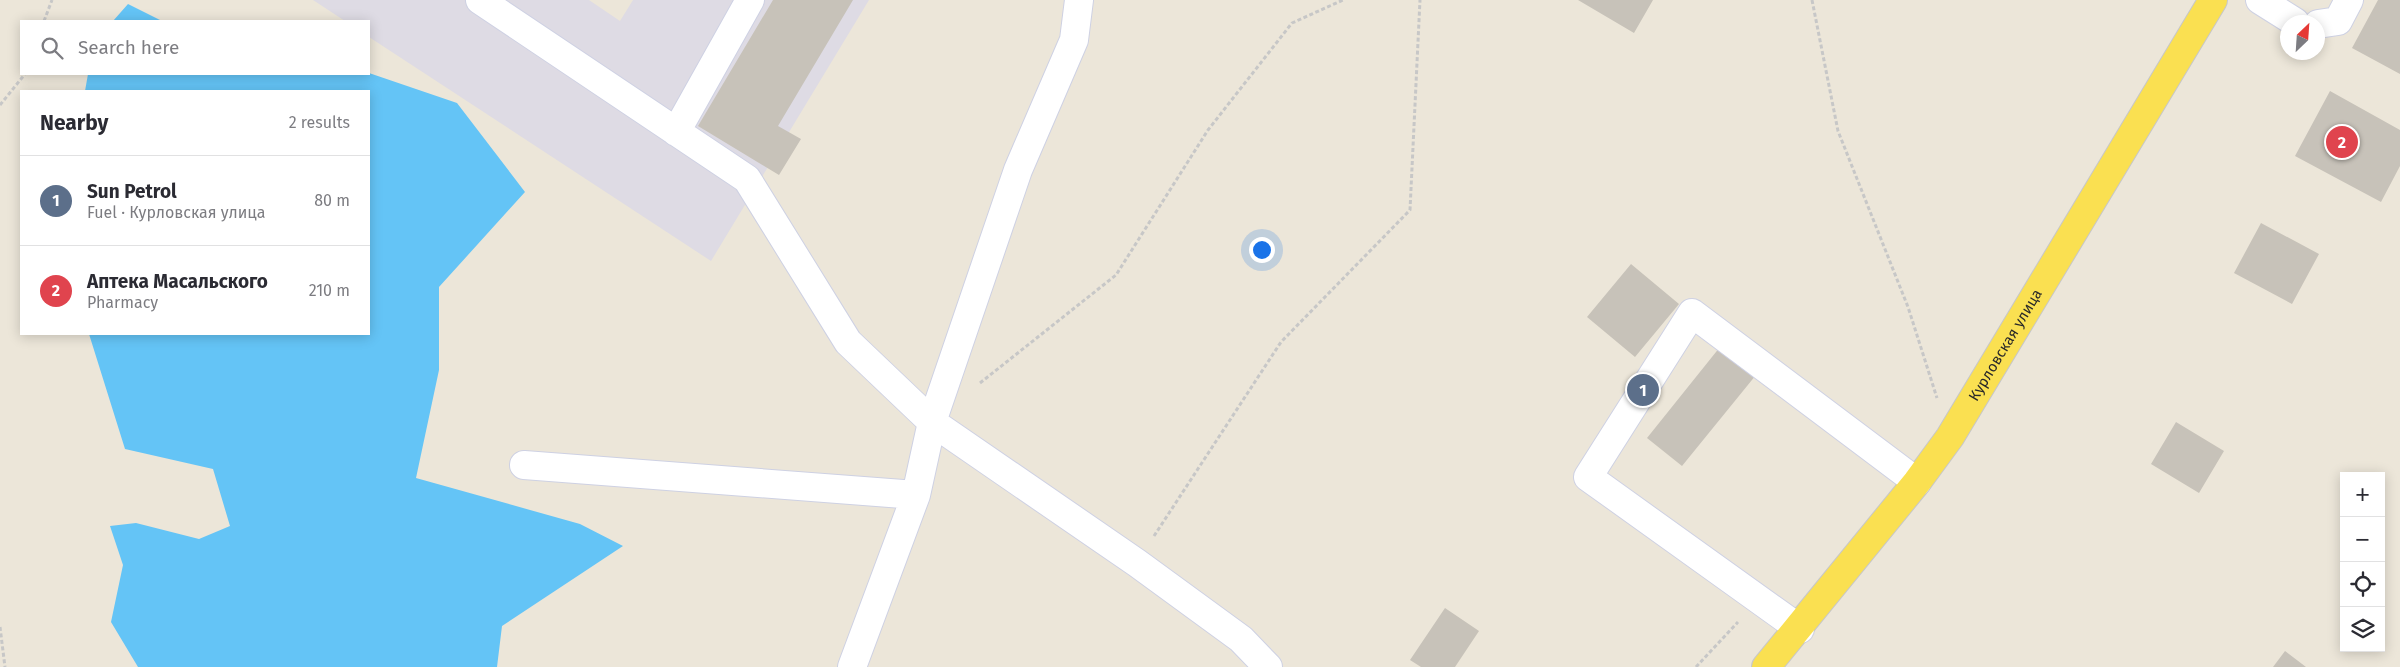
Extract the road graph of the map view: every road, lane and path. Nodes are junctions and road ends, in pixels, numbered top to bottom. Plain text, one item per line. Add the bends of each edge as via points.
1 (52, 0) edge
2 (480, 0) edge
3 (750, 0) edge
4 (1080, 0) edge
5 (1343, 0) edge
6 (1420, 0) edge
7 (1812, 0) edge
8 (2213, 0) edge
9 (2260, 0) edge
10 (2349, 0) edge
11 (2284, 15) edge
12 (44, 20) edge
13 (2325, 23) edge
14 (24, 75) edge
15 (0, 105) edge
16 (676, 132) junction
17 (978, 385) dead end
18 (932, 422) junction
19 (1950, 437) junction
20 (524, 465) dead end
21 (1917, 482) junction
22 (916, 496) junction
23 (1137, 563) junction
24 (1758, 600) junction
25 (0, 626) edge
26 (1800, 629) junction
27 (5, 667) edge
28 (852, 667) edge
29 (1268, 667) edge
30 (1696, 667) edge
31 (1766, 667) edge

1 - 12 path
2 - 16 lane
3 - 16 lane
4 - 18 lane via 1074,40 1018,170
5 - 17 path via 1292,23 1208,130 1116,274
6 - 23 path via 1410,210 1281,342
7 - 19 path via 1838,131 1908,307
8 - 19 main road, Курловская улица
9 - 11 lane
10 - 13 lane via 2338,21
14 - 15 path
16 - 18 lane via 747,179 848,342
18 - 22 lane
18 - 23 lane
19 - 21 main road, Курловская улица
20 - 22 lane
21 - 24 lane via 1692,313 1588,477
21 - 26 main road, Курловская улица
22 - 28 lane
23 - 29 lane via 1241,640
24 - 26 lane
24 - 30 path
25 - 27 path
26 - 31 main road, Курловская улица

